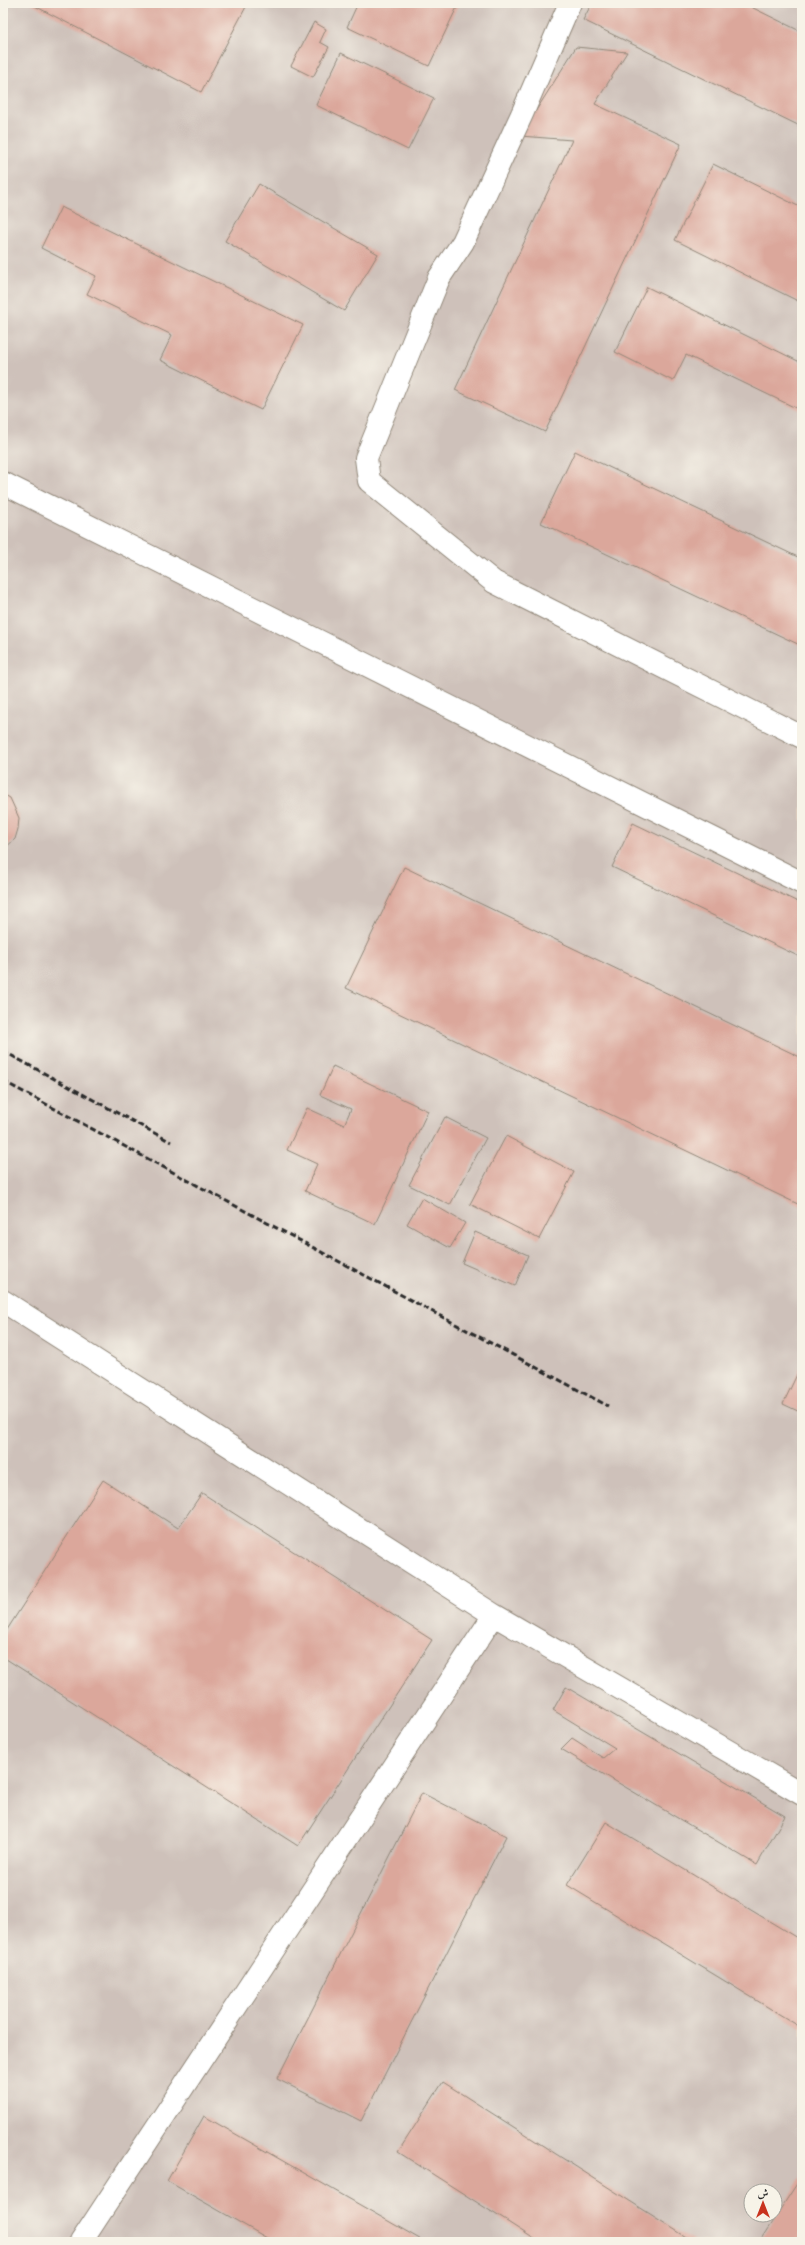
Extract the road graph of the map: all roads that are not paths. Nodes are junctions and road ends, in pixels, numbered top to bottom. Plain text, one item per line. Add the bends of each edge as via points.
1 (570, 3) edge
2 (3, 483) edge
3 (802, 737) edge
4 (802, 883) edge
5 (3, 1301) edge
6 (494, 1615) junction
7 (802, 1794) edge
8 (81, 2242) edge

1 - 3 lane via 466,235 439,278 366,458 369,481 494,582
2 - 4 lane
5 - 6 lane
6 - 7 lane
6 - 8 lane

